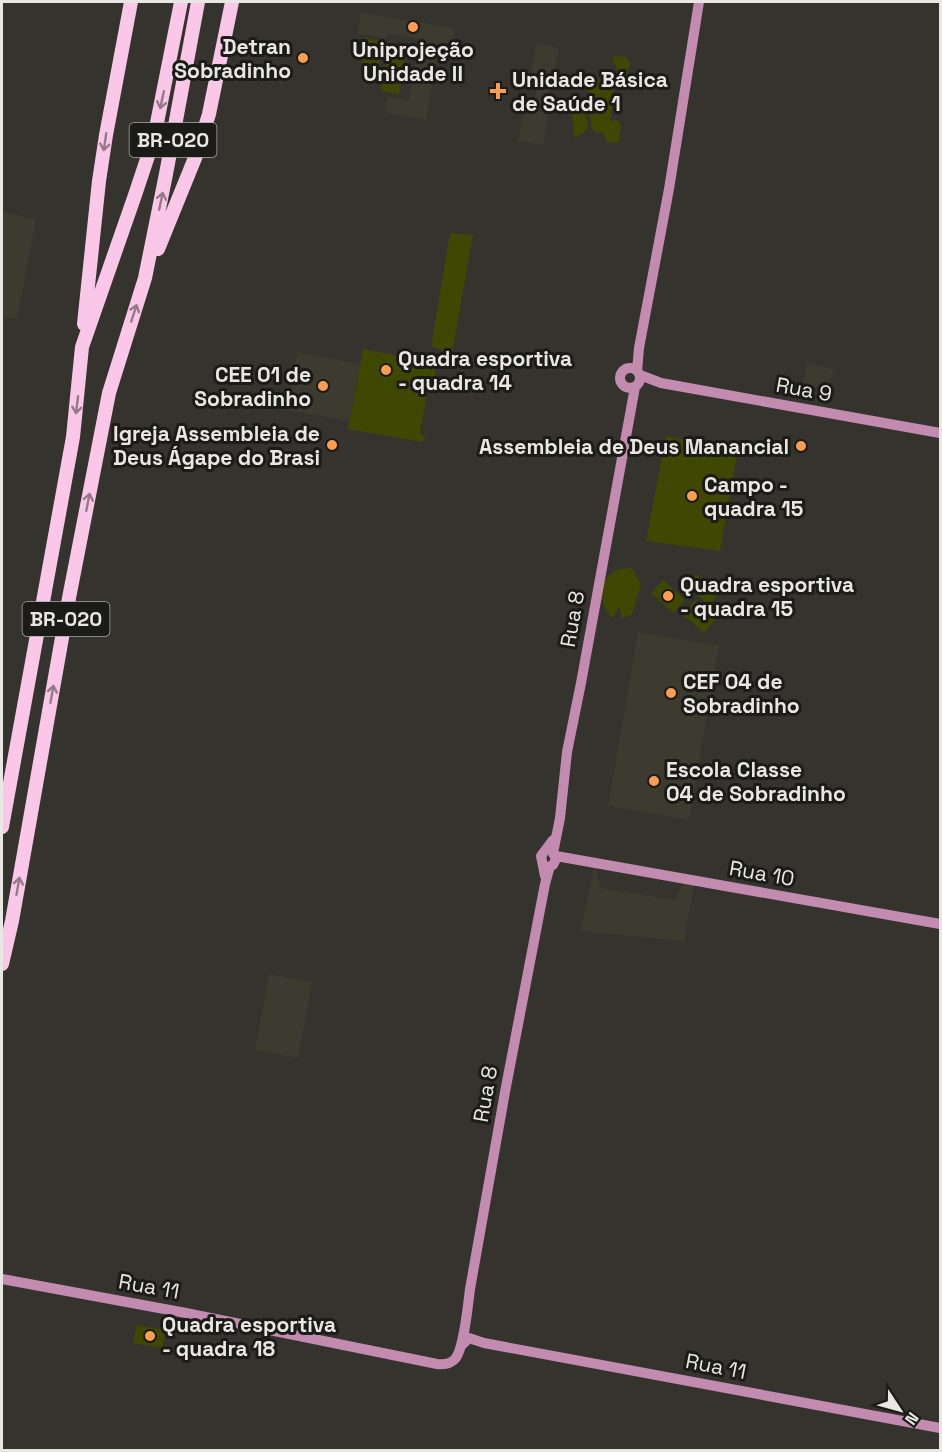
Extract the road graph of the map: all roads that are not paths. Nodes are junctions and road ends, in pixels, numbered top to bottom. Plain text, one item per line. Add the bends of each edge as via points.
1 (131, 2) edge
2 (181, 2) edge
3 (198, 2) edge
4 (232, 2) edge
5 (699, 2) edge
6 (145, 278) junction
7 (82, 347) junction
8 (634, 379) junction
9 (940, 433) edge
10 (2, 827) edge
11 (550, 860) junction
12 (7, 924) edge
13 (940, 924) edge
14 (2, 964) edge
15 (2, 1279) edge
16 (467, 1316) junction
17 (484, 1343) junction
18 (461, 1346) junction
19 (940, 1428) edge

1 -> 7 highway, BR-020 via 99,181
2 -> 7 highway, BR-020 via 154,138
6 -> 3 highway, BR-020
4 - 6 highway, BR-020 via 197,153
5 - 8 main road
12 -> 6 highway, BR-020 via 109,393
7 -> 10 highway, BR-020 via 73,437
8 - 9 main road, Rua 9
8 - 11 main road, Rua 8
11 - 13 main road, Rua 10 via 577,860
11 - 16 main road, Rua 8
12 - 14 highway, BR-020
15 - 18 main road, Rua 11 via 437,1364 454,1360
16 - 17 main road
16 - 18 main road
17 - 18 main road, Rua 11 via 469,1338
17 - 19 main road, Rua 11

